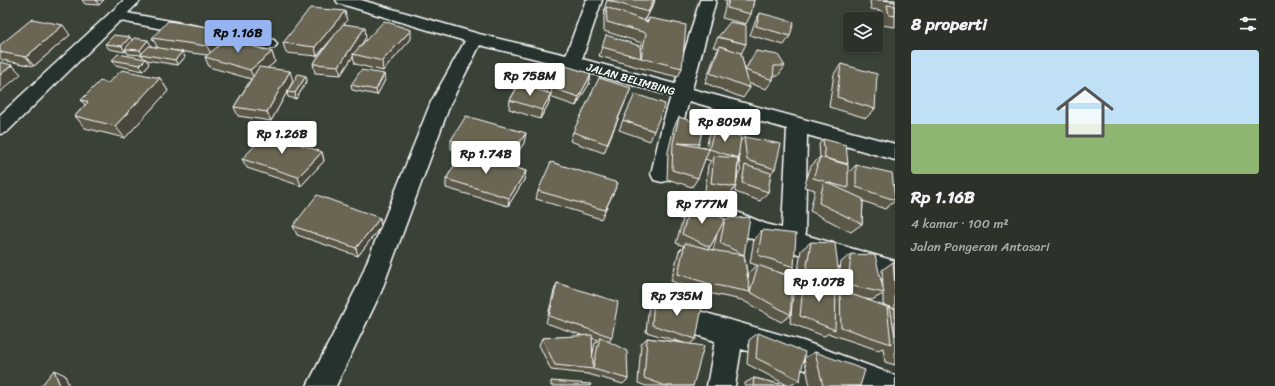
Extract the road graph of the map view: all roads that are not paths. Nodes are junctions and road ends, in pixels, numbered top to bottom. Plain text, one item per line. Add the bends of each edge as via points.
1 (133, 0) edge
2 (344, 0) edge
3 (594, 0) edge
4 (708, 0) edge
5 (116, 16) junction
6 (475, 38) junction
7 (268, 44) dead end
8 (572, 62) junction
9 (682, 93) junction
10 (797, 125) junction
11 (0, 128) edge
12 (895, 152) edge
13 (662, 174) dead end
14 (686, 210) dead end
15 (793, 242) junction
16 (895, 272) edge
17 (699, 324) edge
18 (730, 333) junction
19 (321, 386) edge
20 (721, 386) edge
21 (886, 386) edge

1 - 5 street
2 - 6 street, JALAN BELIMBING
3 - 8 street
4 - 9 street
5 - 7 street
5 - 11 street
6 - 8 street, JALAN BELIMBING
6 - 19 street via 441,102 368,292
8 - 9 street, JALAN BELIMBING
9 - 10 street, JALAN BELIMBING
9 - 13 street
10 - 12 street, JALAN BELIMBING
10 - 15 street
14 - 15 street via 737,222 762,234
15 - 16 street
17 - 18 street
18 - 20 street
18 - 21 street via 803,355

